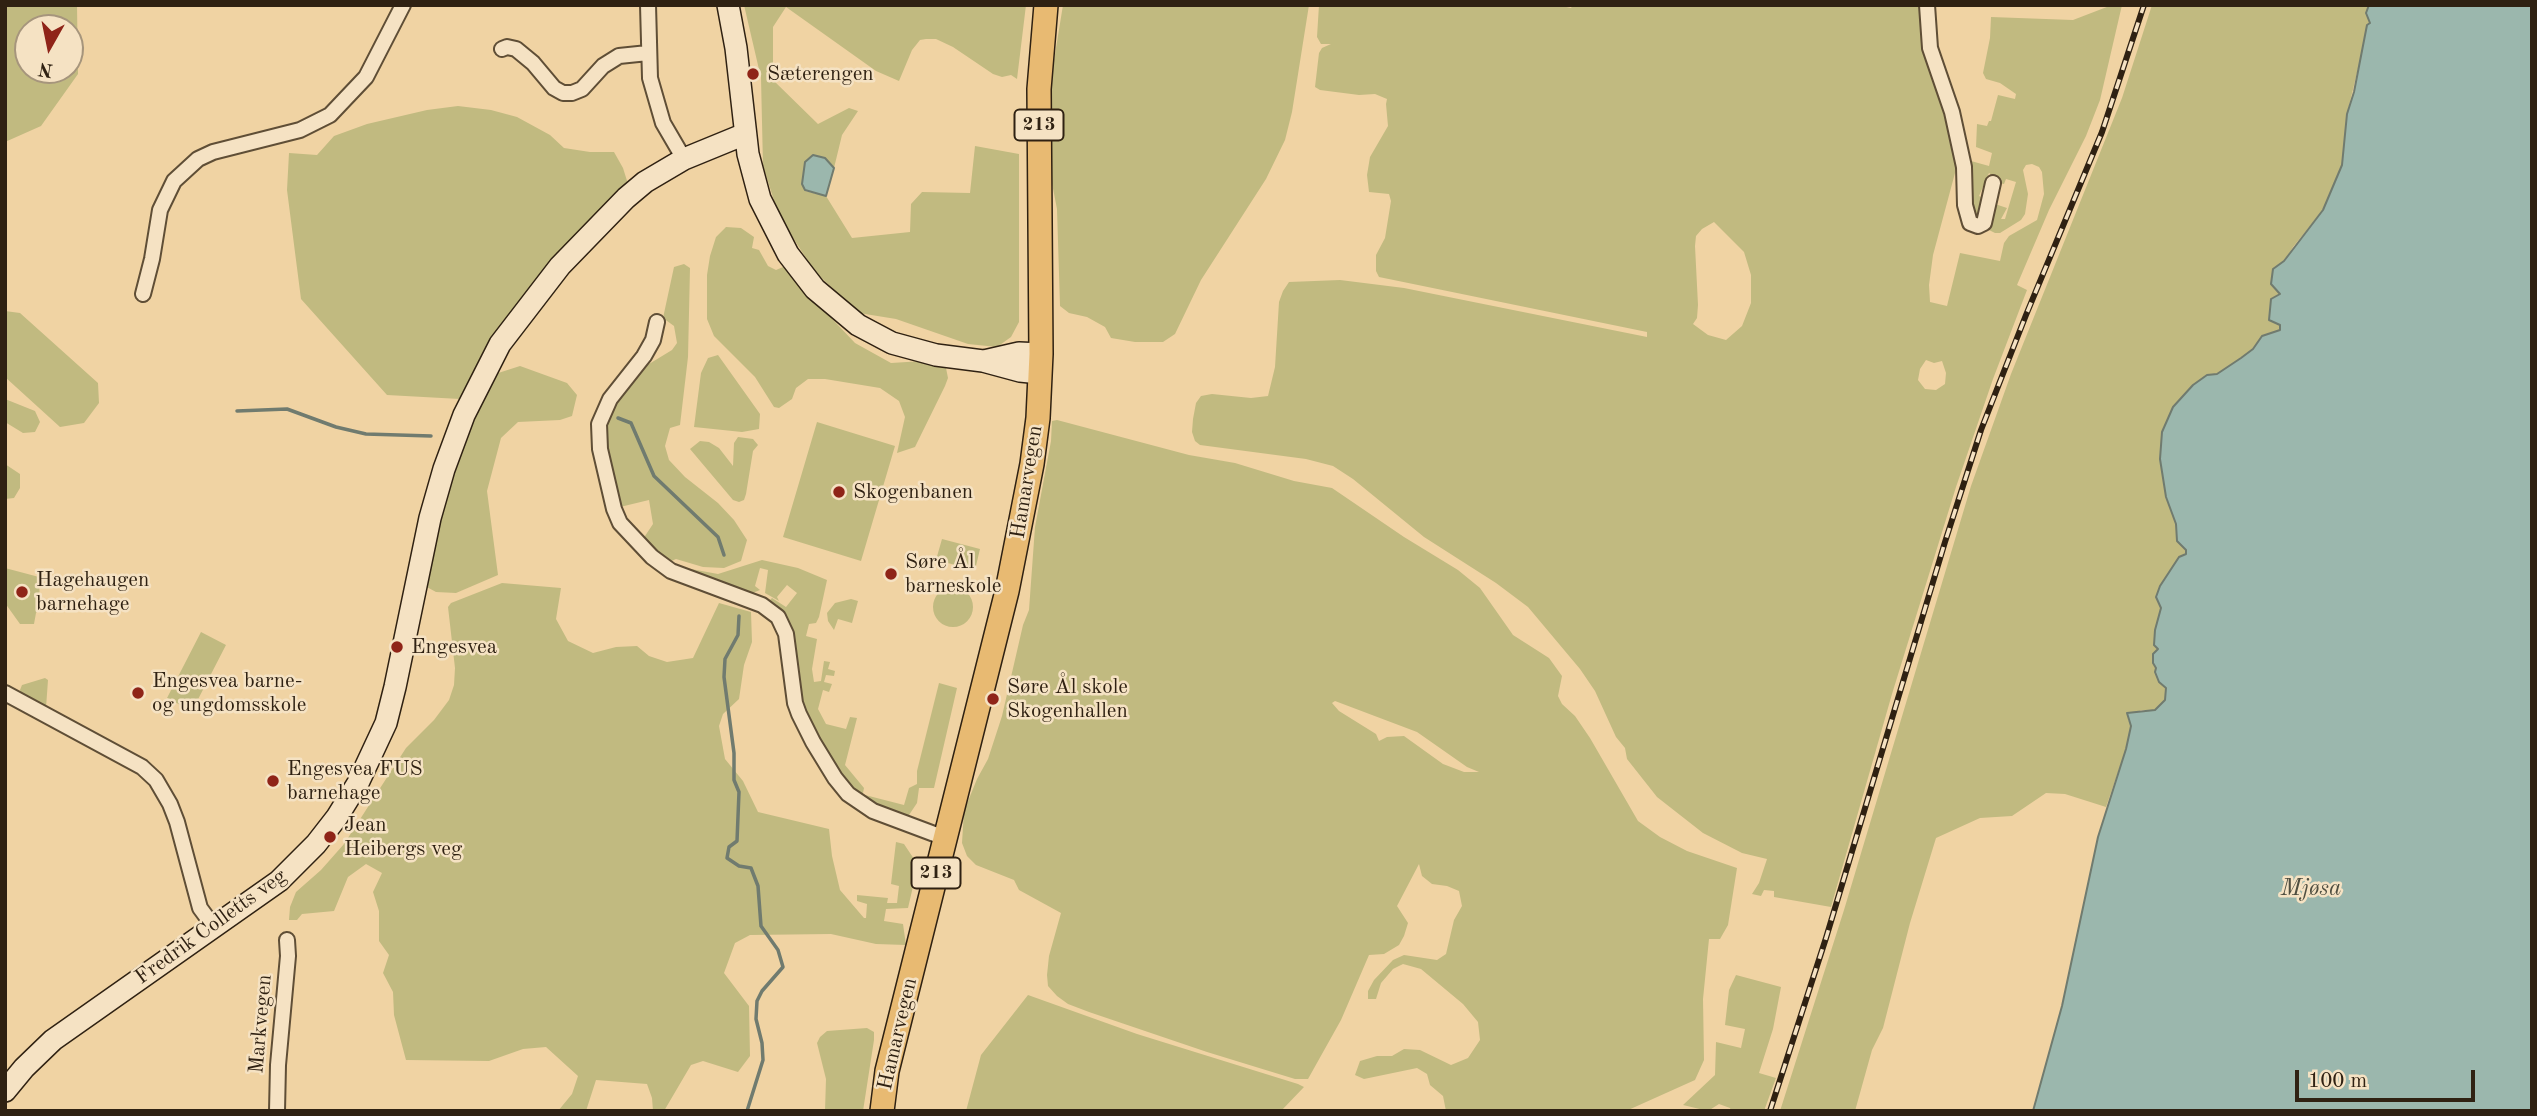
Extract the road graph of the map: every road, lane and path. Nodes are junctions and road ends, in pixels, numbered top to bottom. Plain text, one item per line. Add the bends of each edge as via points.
1 (403, 5) edge
2 (648, 5) edge
3 (728, 5) edge
4 (1046, 5) edge
5 (1927, 5) edge
6 (502, 49) dead end
7 (648, 53) junction
8 (747, 144) junction
9 (684, 159) junction
10 (1993, 183) dead end
11 (142, 294) dead end
12 (657, 322) dead end
13 (1040, 363) junction
14 (5, 693) edge
15 (945, 838) junction
16 (214, 927) junction
17 (287, 940) dead end
18 (5, 1091) edge
19 (277, 1111) edge
20 (882, 1111) edge

1 - 11 street via 366,78 330,115 289,133 213,152 174,181 160,210
2 - 7 street
3 - 8 street
4 - 13 main road, Hamarvegen / 213 via 1039,89
5 - 10 street via 1930,48 1952,112 1970,223 1984,223
6 - 7 street via 516,49 563,93 582,89 619,56
7 - 9 street via 663,123
8 - 9 street, Fredrik Colletts veg
8 - 13 street via 760,200 777,237 794,264 835,307 874,335 902,346 1020,371
9 - 16 street, Fredrik Colletts veg via 645,182 594,230 500,344 464,415 444,469 386,723 358,783 337,817 293,868
12 - 15 street via 644,356 610,399 599,424 600,449 620,523 671,571 762,605 778,617 786,634 795,703 835,778 848,794 873,811
13 - 15 main road, Hamarvegen / 213 via 1038,418 1023,512
14 - 16 street via 142,767 156,780 177,822 200,908
15 - 20 main road, Hamarvegen / 213 via 887,1071
16 - 18 street, Fredrik Colletts veg via 53,1040
17 - 19 street, Markvegen

